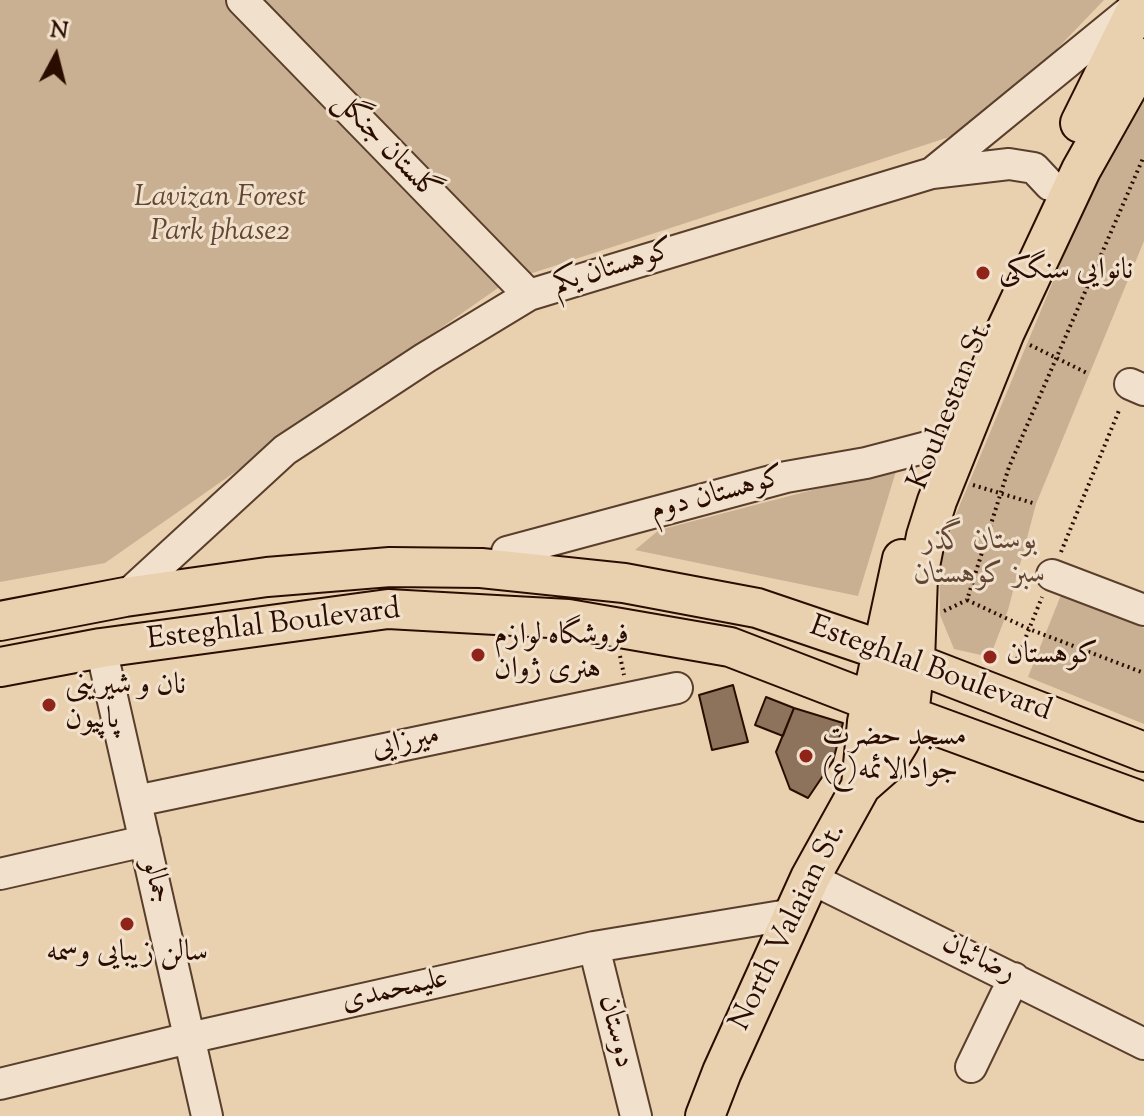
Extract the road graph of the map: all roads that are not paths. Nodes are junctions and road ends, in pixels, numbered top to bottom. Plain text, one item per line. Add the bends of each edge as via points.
1 (242, 0) edge
2 (1138, 3) edge
3 (1144, 58) edge
4 (932, 173) junction
5 (1050, 185) junction
6 (529, 295) junction
7 (945, 455) junction
8 (507, 552) dead end
9 (1052, 575) road end
10 (125, 597) junction
11 (1144, 610) edge
12 (0, 621) edge
13 (101, 648) junction
14 (898, 656) junction
15 (0, 667) edge
16 (677, 688) dead end
17 (873, 702) junction
18 (909, 716) junction
19 (1144, 752) edge
20 (861, 786) junction
21 (136, 801) junction
22 (1144, 802) edge
23 (145, 841) junction
24 (0, 874) edge
25 (810, 878) junction
26 (794, 914) junction
27 (594, 947) junction
28 (1014, 978) junction
29 (189, 1038) junction
30 (1144, 1044) edge
31 (971, 1067) dead end
32 (0, 1084) edge
33 (704, 1112) edge
34 (207, 1116) edge
35 (636, 1116) edge

1 - 6 street, گلستان جنگل
2 - 4 street, کوهستان یکم
2 - 5 main road, Kouhestan St.
3 - 7 main road, Kouhestan St. via 1081,170
4 - 5 street via 1009,164 1034,168
4 - 6 street, کوهستان یکم
5 - 7 main road, Kouhestan St. via 974,344
6 - 10 street, کوهستان یکم via 285,450
7 - 8 street, کوهستان دوم via 786,477
7 - 14 main road, Kouhestan St. via 918,576 917,624
7 - 14 main road, Kouhestan St. via 918,489
9 - 11 street
10 - 12 main road, Esteghlal Boulevard
10 - 14 main road, Esteghlal Boulevard via 267,577 390,567 481,568 624,583 757,608
13 - 15 main road, Esteghlal Boulevard
13 - 17 main road, Esteghlal Boulevard via 388,609 568,619 730,647
13 - 21 street, جمالو
14 - 17 main road, North Valaian St.
14 - 18 main road, North Valaian St.
14 - 19 main road, Esteghlal Boulevard
16 - 21 street, میرزایی
17 - 18 main road, Esteghlal Boulevard
17 - 20 main road, North Valaian St.
18 - 20 main road, North Valaian St. via 886,764
18 - 22 main road, Esteghlal Boulevard
20 - 25 main road, North Valaian St.
21 - 23 street, جمالو
23 - 24 street
23 - 29 street, جمالو
25 - 26 main road, North Valaian St.
25 - 28 street, رضائیان
26 - 27 street, علیمحمدی
26 - 33 main road, North Valaian St.
27 - 29 street, علیمحمدی
27 - 35 street, دوستان
28 - 30 street, رضائیان
28 - 31 street
29 - 32 street, علیمحمدی
29 - 34 street, جمالو

